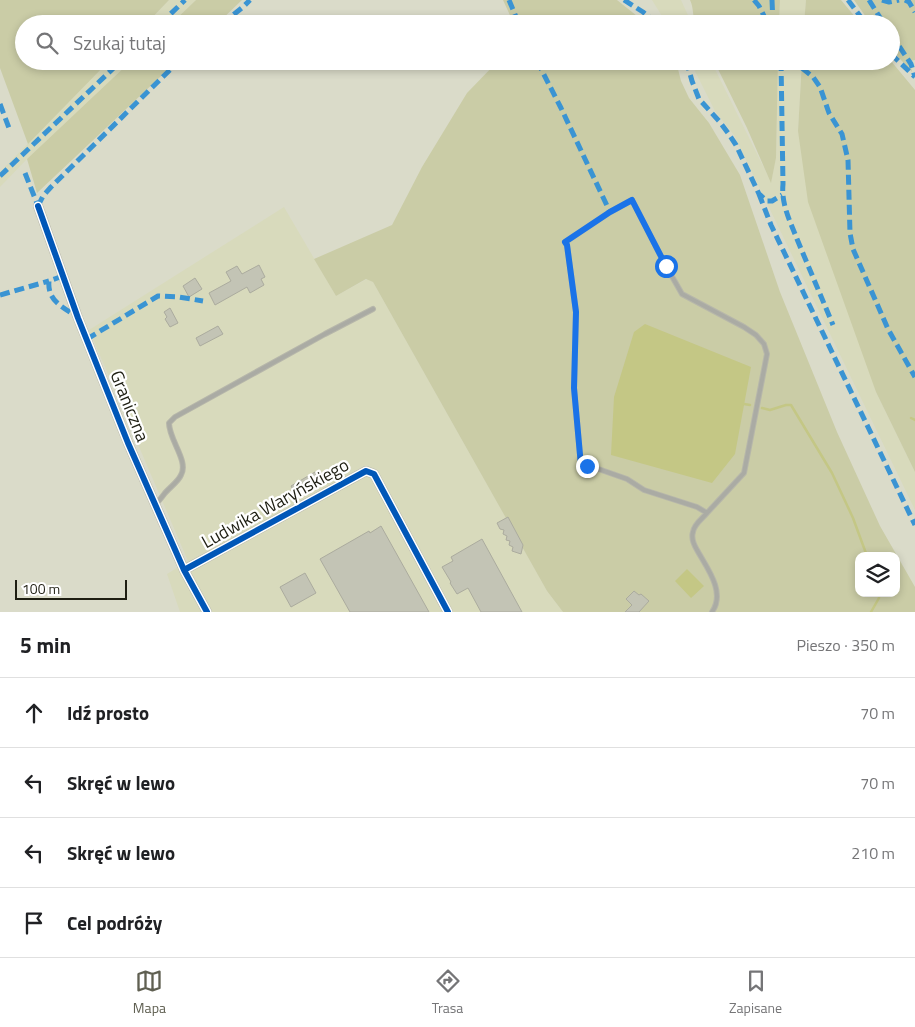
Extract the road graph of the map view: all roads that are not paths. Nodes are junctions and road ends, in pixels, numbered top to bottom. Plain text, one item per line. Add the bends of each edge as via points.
1 (38, 206) dead end
2 (373, 309) dead end
3 (155, 505) junction
4 (707, 513) junction
5 (184, 570) junction
6 (207, 612) edge
7 (448, 612) edge
8 (712, 612) edge

1 - 3 street, Graniczna via 81,325
2 - 3 lane via 175,417 169,423 169,430 182,460 183,471
3 - 5 street, Graniczna
4 - 4 lane via 744,473 768,354 756,335 682,294 632,200 565,242 576,312 574,388 581,466 627,479 644,490
4 - 8 lane via 695,526 692,538 716,588 718,596
5 - 6 street, Graniczna
5 - 7 street, Ludwika Waryńskiego via 366,471 374,474

